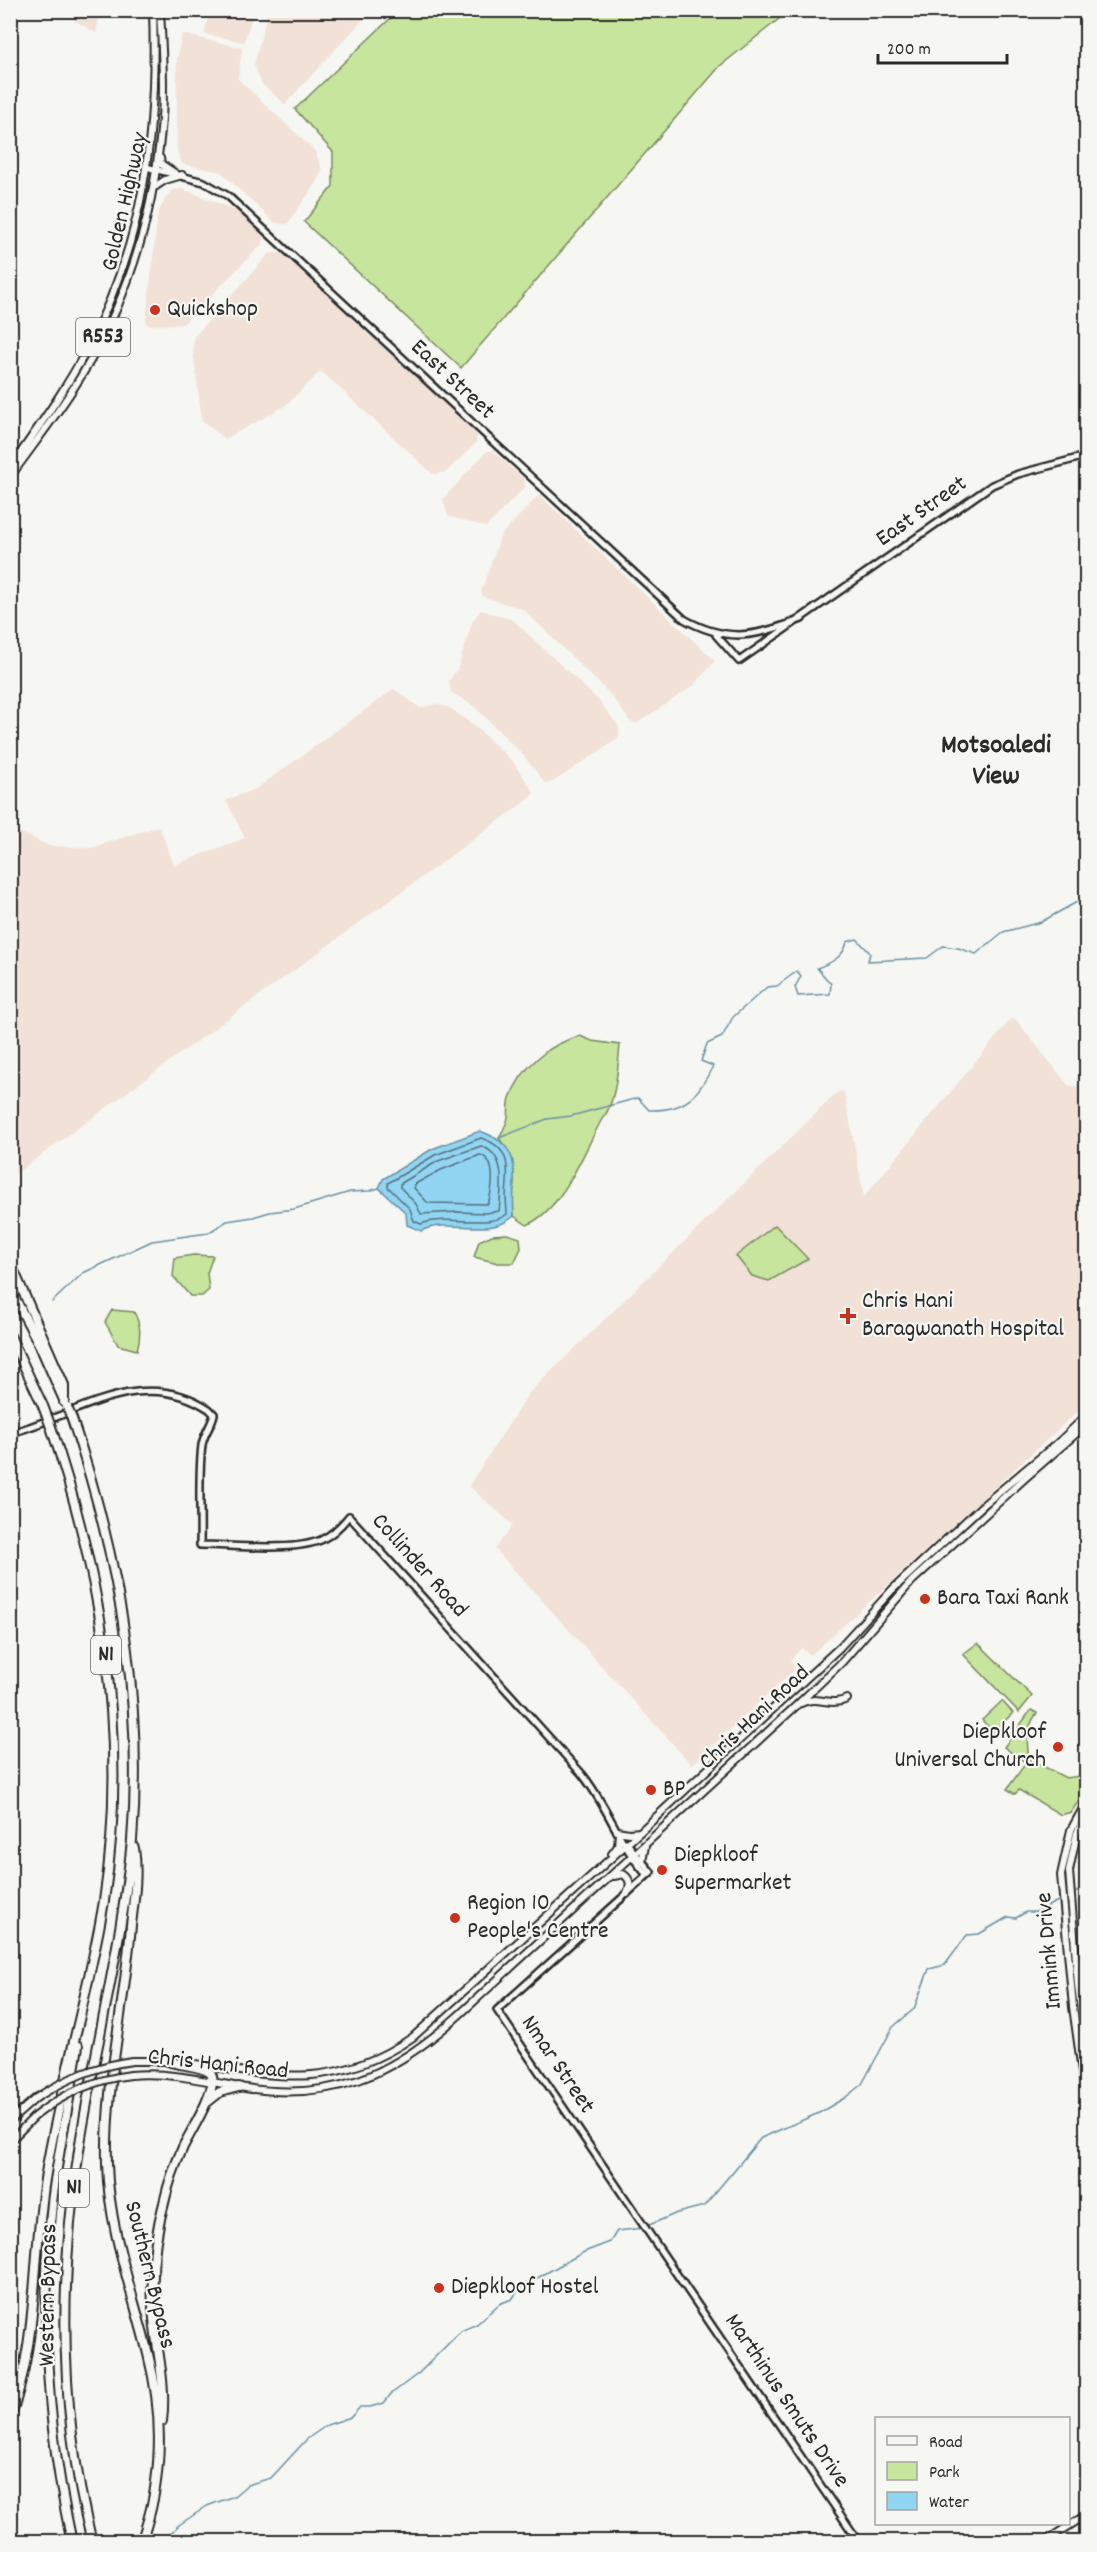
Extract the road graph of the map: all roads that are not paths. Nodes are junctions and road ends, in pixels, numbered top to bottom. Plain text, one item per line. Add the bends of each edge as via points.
1 (153, 10) edge
2 (160, 10) edge
3 (162, 128) junction
4 (146, 167) junction
5 (156, 170) junction
6 (179, 175) junction
7 (153, 188) junction
8 (1086, 456) edge
9 (10, 468) edge
10 (10, 477) edge
11 (802, 618) junction
12 (714, 633) junction
13 (10, 1262) edge
14 (10, 1289) edge
15 (10, 1336) edge
16 (14, 1346) edge
17 (66, 1404) junction
18 (1086, 1416) edge
19 (1086, 1425) edge
20 (10, 1433) edge
21 (965, 1534) junction
22 (934, 1551) junction
23 (847, 1699) dead end
24 (797, 1705) junction
25 (1086, 1803) edge
26 (1086, 1815) edge
27 (641, 1832) junction
28 (132, 1837) junction
29 (622, 1839) junction
30 (647, 1843) junction
31 (633, 1856) junction
32 (642, 1862) junction
33 (603, 1866) junction
34 (649, 1874) junction
35 (607, 1880) junction
36 (627, 1894) junction
37 (86, 1990) junction
38 (1086, 2053) edge
39 (166, 2060) junction
40 (212, 2081) junction
41 (239, 2087) junction
42 (1086, 2100) edge
43 (205, 2104) junction
44 (10, 2121) edge
45 (10, 2141) edge
46 (682, 2282) joint
47 (10, 2418) edge
48 (160, 2431) junction
49 (1086, 2516) edge
50 (72, 2541) edge
51 (92, 2541) edge
52 (141, 2541) edge
53 (859, 2541) edge
54 (1044, 2541) edge

1 - 4 main road, Golden Highway / R553 via 154,115
2 - 3 main road, Golden Highway / R553
3 - 5 main road, Golden Highway / R553
3 - 6 main road via 160,163
4 - 5 street, East Street
4 - 9 main road, Golden Highway / R553 via 128,249 98,327 56,403
5 - 6 street, East Street
5 - 7 main road, Golden Highway / R553
6 - 7 main road
6 - 12 street, East Street via 204,182 228,196 662,601 684,619
7 - 10 main road, Golden Highway / R553 via 136,258 109,325 66,400
8 - 11 street, East Street via 992,485
11 - 12 street via 750,636
11 - 12 street, East Street via 739,661
13 - 17 highway via 64,1385
14 - 17 highway, N1
15 - 16 highway, N1
16 - 37 highway, N1, bridge via 51,1427 85,1536 107,1662 113,1743 108,1868
17 - 28 highway, N1, bridge via 110,1547 127,1640 134,1734
18 - 22 main road, Chris Hani Road
19 - 21 main road, Chris Hani Road
20 - 29 street, Collinder Road via 124,1393 171,1394 209,1409 214,1414 204,1437 201,1459 200,1545 309,1544 332,1533 349,1516 582,1774
21 - 22 main road via 957,1534
21 - 24 main road, Chris Hani Road via 906,1587 842,1662
22 - 27 main road, Chris Hani Road via 892,1590 854,1634
23 - 24 main road via 836,1703 811,1699
24 - 30 main road, Chris Hani Road
25 - 42 main road, Immink Drive via 1071,1830 1061,1875
26 - 38 main road, Immink Drive via 1071,1851 1069,1871
27 - 29 main road, Chris Hani Road
27 - 29 main road via 629,1833
28 - 48 highway, Southern Bypass via 134,1897 108,2122 108,2173 114,2230 149,2355
28 - 51 highway, Western Bypass / N1 via 121,1930 80,2147 66,2268 70,2420
29 - 31 street, Collinder Road
29 - 33 main road, Chris Hani Road
29 - 33 main road
30 - 31 main road, Chris Hani Road
30 - 32 main road
31 - 32 street, Collinder Road
31 - 34 street, Collinder Road
31 - 35 main road, Chris Hani Road
32 - 34 street, Collinder Road
33 - 39 main road, Chris Hani Road via 423,2029 369,2062 341,2071 294,2077 255,2075
34 - 36 street, Nmar Street
35 - 36 main road via 624,1875 630,1883
35 - 41 main road, Chris Hani Road via 440,2033 400,2062 364,2078 324,2088 283,2092
36 - 46 street, Nmar Street via 497,2010
37 - 47 highway via 46,2172 27,2357
37 - 50 highway, Western Bypass / N1 via 52,2201 46,2282 50,2410
39 - 40 highway via 204,2068 210,2072
39 - 44 main road, Chris Hani Road, bridge via 132,2061 77,2075 36,2098
40 - 41 main road, Chris Hani Road
40 - 43 highway
40 - 45 main road, Chris Hani Road, bridge via 165,2075 130,2075 102,2081 54,2102
41 - 43 highway via 220,2092
43 - 48 highway via 169,2183 157,2234 152,2280 163,2384
46 - 53 street, Marthinus Smuts Drive
48 - 52 highway, Southern Bypass via 153,2500
49 - 54 main road

